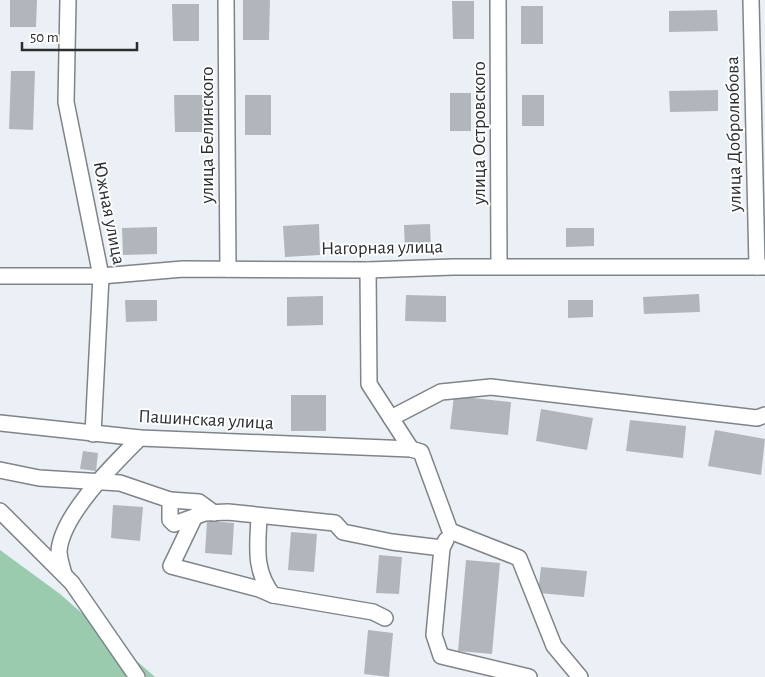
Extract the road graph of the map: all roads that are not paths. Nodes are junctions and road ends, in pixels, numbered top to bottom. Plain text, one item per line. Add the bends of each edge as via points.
1 (68, 0) edge
2 (226, 0) edge
3 (498, 0) edge
4 (751, 0) edge
5 (499, 266) junction
6 (761, 267) edge
7 (228, 269) junction
8 (368, 270) junction
9 (0, 276) edge
10 (101, 276) junction
11 (765, 415) edge
12 (391, 418) junction
13 (0, 423) edge
14 (93, 434) junction
15 (140, 438) junction
16 (411, 449) junction
17 (0, 470) edge
18 (97, 481) junction
19 (170, 500) junction
20 (0, 511) edge
21 (214, 513) junction
22 (195, 516) junction
23 (259, 516) junction
24 (450, 531) junction
25 (442, 548) junction
26 (64, 574) junction
27 (273, 595) junction
28 (385, 618) dead end
29 (137, 677) edge
30 (529, 677) edge
31 (580, 677) edge

1 - 10 street, Южная улица via 66,102
2 - 7 street, улица Белинского
3 - 5 street, улица Островского
4 - 6 street, улица Добролюбова
5 - 6 street, Нагорная улица
5 - 8 street, Нагорная улица
7 - 8 street, Нагорная улица
7 - 10 street, Нагорная улица
8 - 12 street via 368,384
9 - 10 street, Нагорная улица
10 - 14 street, Южная улица
11 - 12 street via 757,418 491,387 441,392
12 - 16 street
13 - 14 street, Пашинская улица
14 - 15 street, Пашинская улица
15 - 16 street, Пашинская улица
15 - 18 street
16 - 24 street via 421,452
17 - 18 street via 39,478
18 - 19 street via 120,482
18 - 26 street via 68,525 59,551
19 - 21 street via 199,502
19 - 22 street via 170,520 174,524
20 - 26 street
21 - 22 street
21 - 23 street
22 - 27 street via 171,566
23 - 25 street via 335,523 343,532
23 - 27 street via 257,553 263,583
24 - 25 street
24 - 31 street via 519,558 554,646
25 - 30 street via 434,635 441,656
26 - 29 street
27 - 28 street via 373,612

